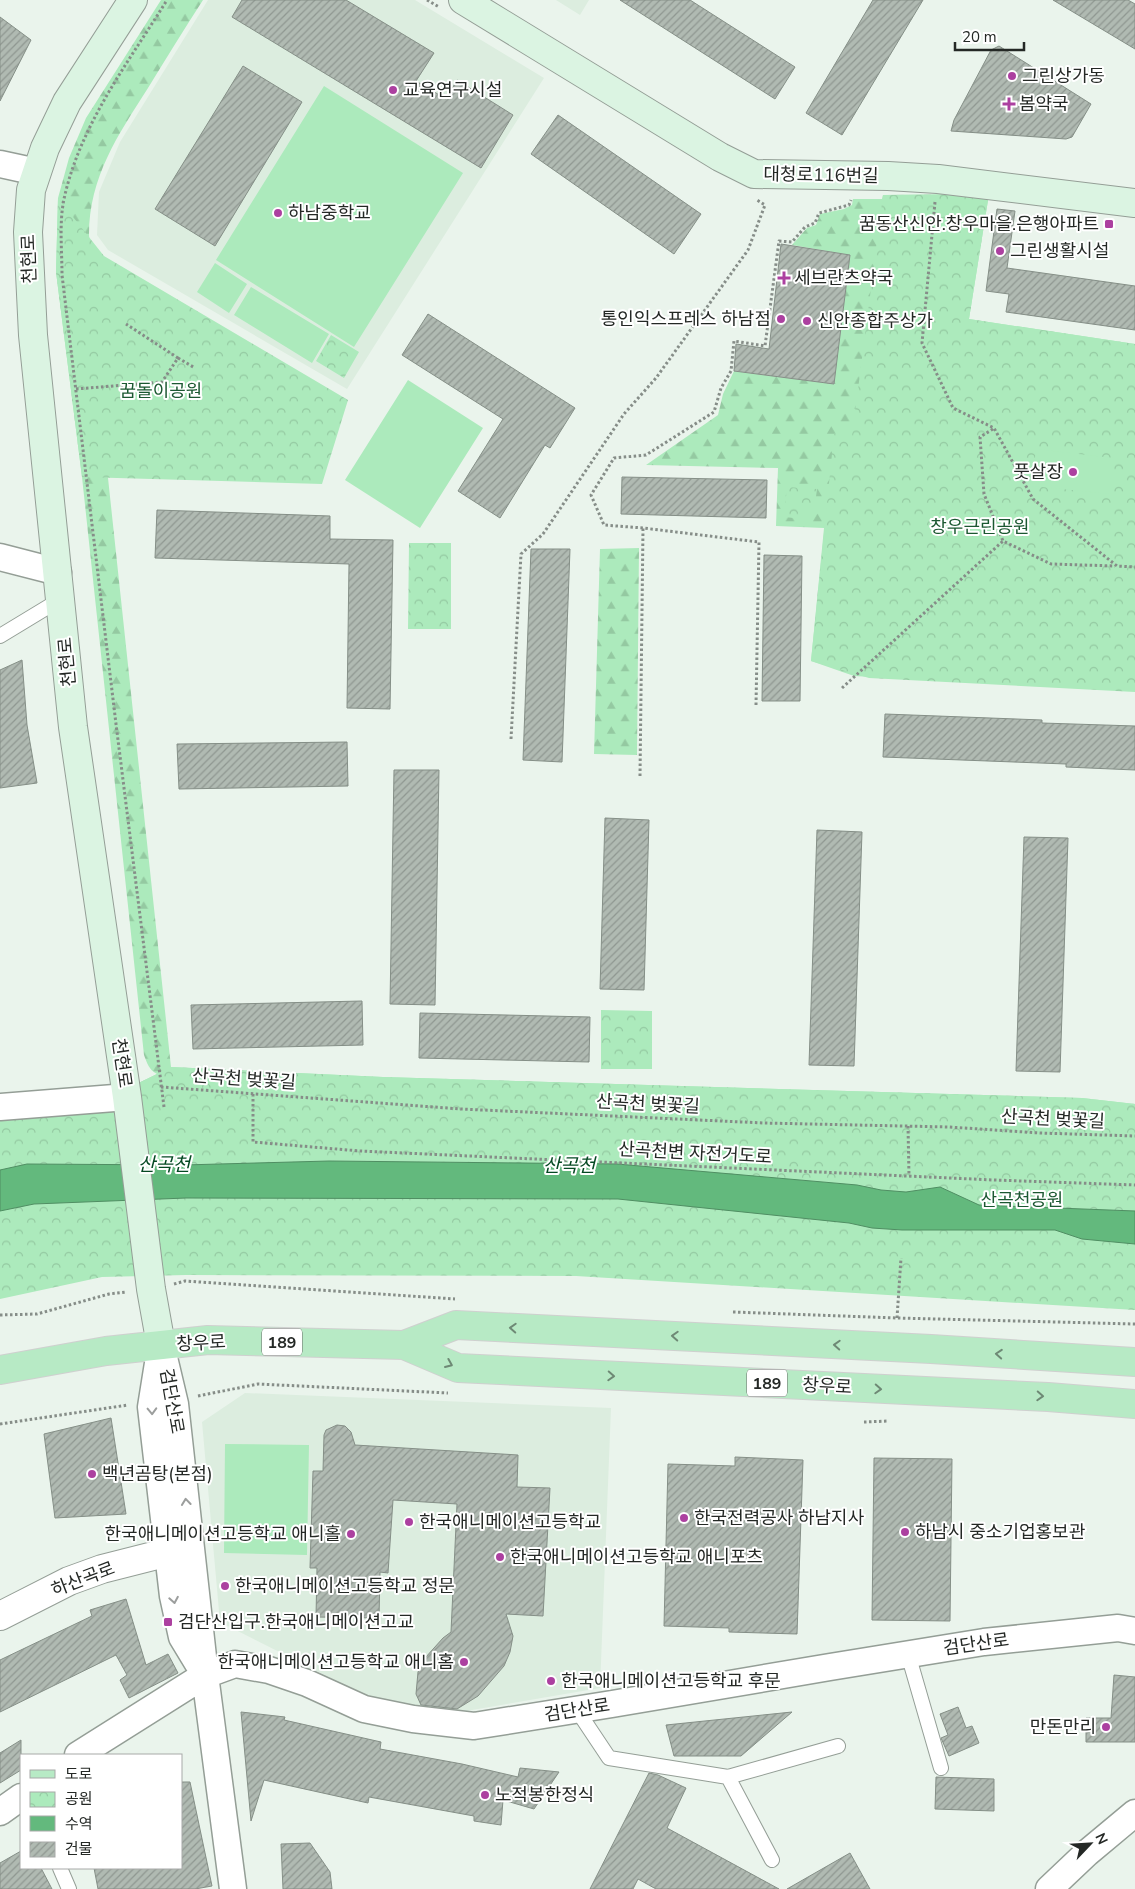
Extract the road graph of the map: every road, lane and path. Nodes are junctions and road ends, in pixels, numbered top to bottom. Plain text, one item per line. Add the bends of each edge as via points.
1 (133, 0) edge
2 (167, 0) edge
3 (427, 0) edge
4 (454, 5) edge
5 (0, 164) edge
6 (37, 172) junction
7 (938, 179) junction
8 (750, 196) dead end
9 (858, 197) dead end
10 (1135, 203) edge
11 (126, 324) dead end
12 (178, 358) junction
13 (195, 368) dead end
14 (76, 389) junction
15 (994, 428) junction
16 (643, 528) junction
17 (1004, 541) junction
18 (0, 557) edge
19 (1116, 566) junction
20 (1135, 567) edge
21 (58, 572) junction
22 (60, 599) junction
23 (0, 636) edge
24 (842, 688) dead end
25 (756, 705) dead end
26 (511, 739) dead end
27 (640, 776) dead end
28 (161, 1087) junction
29 (253, 1094) junction
30 (127, 1097) junction
31 (0, 1107) edge
32 (164, 1107) dead end
33 (908, 1126) junction
34 (1135, 1136) edge
35 (909, 1176) junction
36 (1135, 1185) edge
37 (901, 1258) dead end
38 (897, 1318) dead end
39 (404, 1345) junction
40 (161, 1346) junction
41 (1129, 1360) edge
42 (0, 1370) edge
43 (455, 1393) dead end
44 (163, 1401) junction
45 (1135, 1404) edge
46 (889, 1421) dead end
47 (864, 1422) dead end
48 (0, 1424) edge
49 (169, 1552) junction
50 (0, 1616) edge
51 (1135, 1631) edge
52 (908, 1654) junction
53 (205, 1675) junction
54 (577, 1710) junction
55 (838, 1746) dead end
56 (80, 1754) edge
57 (942, 1768) dead end
58 (728, 1777) junction
59 (20, 1798) edge
60 (0, 1812) edge
61 (1135, 1813) edge
62 (772, 1860) dead end
63 (60, 1869) edge
64 (69, 1889) edge
65 (233, 1889) edge
66 (1049, 1889) edge

1 - 6 main road, 천현로 via 67,102
2 - 14 path via 94,118 78,154 64,200 62,275
3 - 4 path
4 - 7 main road, 대청로116번길 via 754,174
5 - 6 street
6 - 21 main road, 천현로 via 31,190 29,271
7 - 10 main road, 대청로116번길
7 - 15 path via 922,343 954,408
8 - 26 path via 765,205 748,250 656,378 624,414 543,534 521,554
9 - 16 path via 843,208 819,213 815,223 805,226 792,242 779,241 765,346 734,341 731,371 714,412 646,455 614,458 591,495 604,526
11 - 12 path
12 - 13 path
12 - 14 path via 162,382
14 - 28 path
15 - 17 path via 980,436 981,467 984,494
15 - 19 path via 1033,499
16 - 25 path via 759,542
16 - 27 path
17 - 19 path via 1051,564
17 - 24 path
18 - 21 street
19 - 20 path
21 - 22 main road, 천현로
22 - 23 lane
22 - 30 main road, 천현로 via 72,727
28 - 29 path, 산곡천 벚꽃길
28 - 32 path
29 - 33 path, 산곡천 벚꽃길 via 480,1110
29 - 35 path, 산곡천변 자전거도로 via 253,1142 360,1151
30 - 31 street
30 - 40 main road, 천현로
33 - 34 path, 산곡천 벚꽃길
33 - 35 path
35 - 36 path, 산곡천변 자전거도로
37 - 38 path
39 - 40 main road, 창우로 / 189 via 208,1340
41 -> 39 main road, 창우로 / 189 via 456,1325
39 -> 45 main road, 창우로 / 189 via 458,1368
40 - 42 main road, 창우로 / 189
40 - 44 street, 검단산로
43 - 44 path via 258,1384
44 - 48 path
44 -> 49 street, 검단산로
53 -> 44 street, 검단산로
46 - 47 path
49 - 50 street, 하산곡로 via 69,1581
49 -> 53 street, 검단산로 via 173,1596 182,1637
51 - 52 street, 검단산로 via 1118,1628 984,1642
52 - 54 street, 검단산로
52 - 57 lane
53 - 54 street, 검단산로 via 235,1664 269,1670 364,1709 474,1726
53 - 56 street, 검단산로
53 - 65 street
54 - 58 lane via 609,1758
55 - 58 lane
58 - 62 lane
59 - 60 street
61 - 66 street
63 - 64 lane

